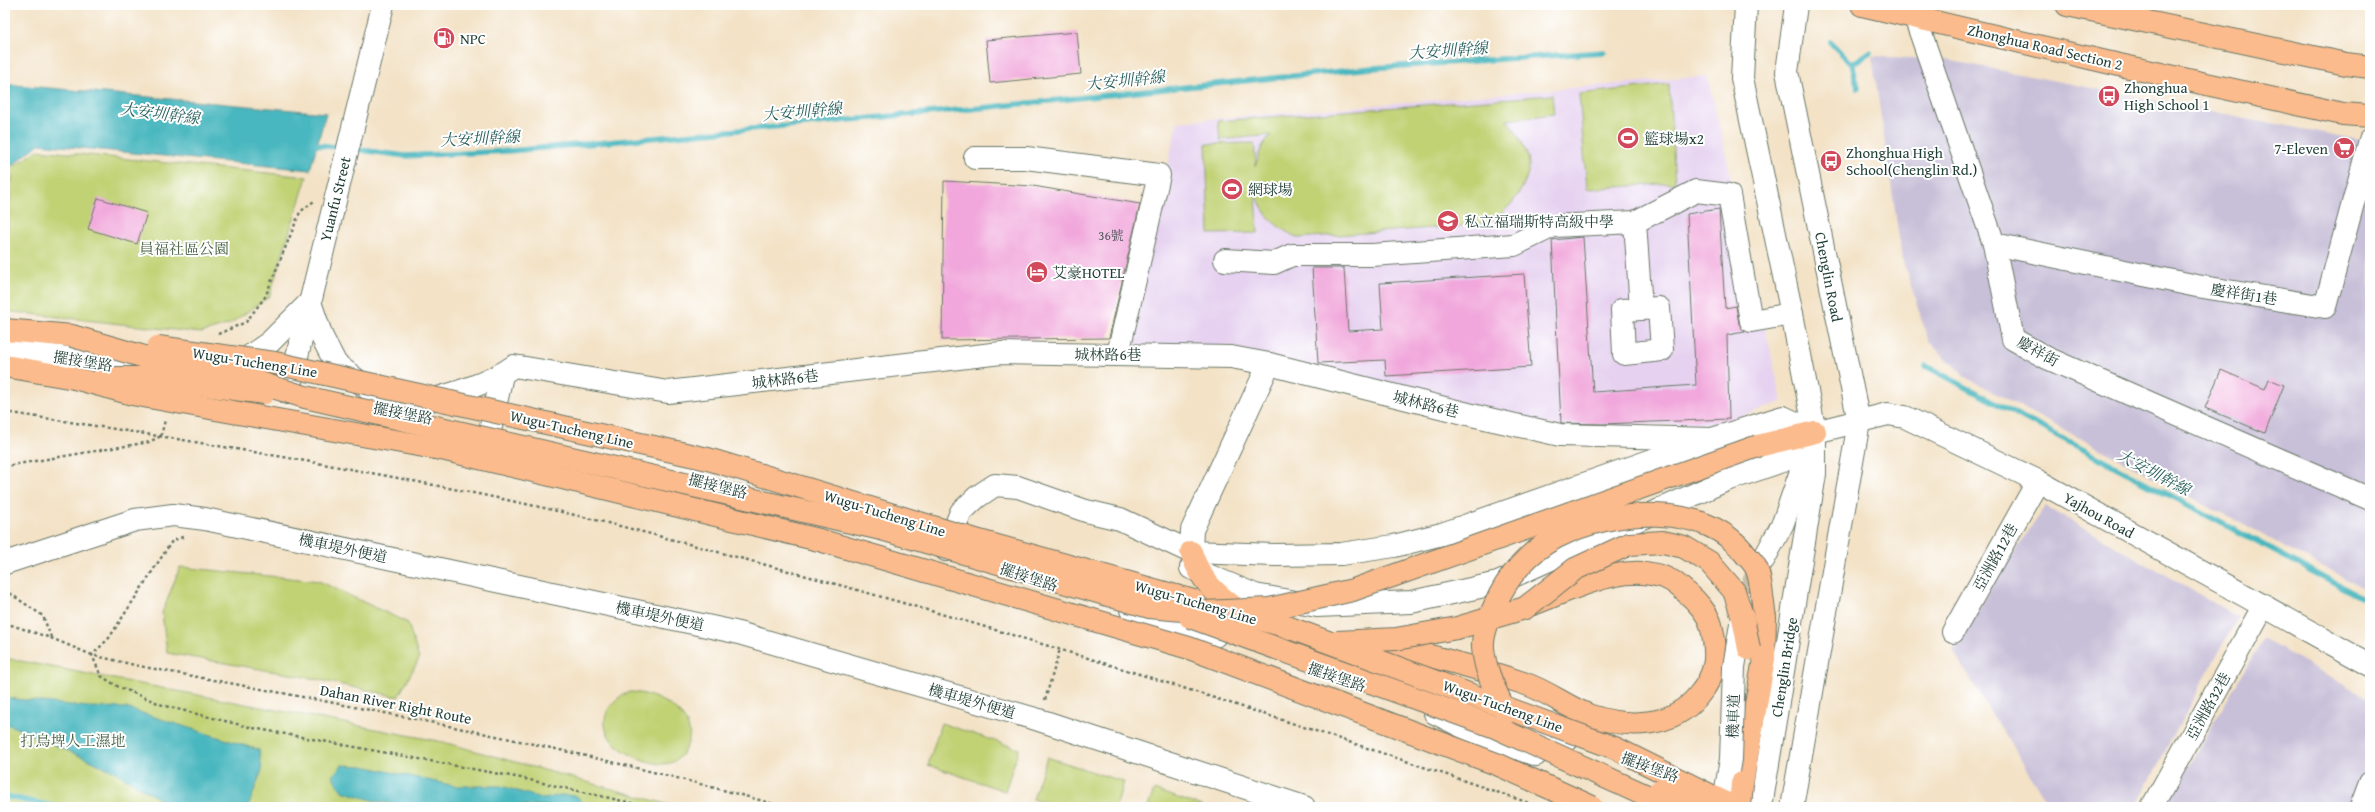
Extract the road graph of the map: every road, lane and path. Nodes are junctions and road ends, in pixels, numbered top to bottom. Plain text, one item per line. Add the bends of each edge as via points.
1 (383, 5) edge
2 (1746, 5) edge
3 (1796, 5) edge
4 (1862, 5) edge
5 (2067, 5) edge
6 (1915, 17) junction
7 (2370, 66) edge
8 (2370, 116) edge
9 (2370, 140) edge
10 (975, 158) dead end
11 (339, 180) junction
12 (1635, 222) junction
13 (1994, 244) junction
14 (1224, 260) dead end
15 (310, 302) junction
16 (1641, 309) dead end
17 (1792, 314) junction
18 (5, 330) edge
19 (72, 336) junction
20 (210, 336) dead end
21 (5, 349) edge
22 (1118, 354) junction
23 (1268, 364) junction
24 (5, 366) edge
25 (502, 375) junction
26 (74, 378) junction
27 (206, 379) junction
28 (296, 395) junction
29 (396, 410) junction
30 (5, 412) edge
31 (1859, 422) junction
32 (490, 431) junction
33 (1814, 432) junction
34 (161, 436) junction
35 (1712, 439) junction
36 (5, 468) edge
37 (2038, 481) junction
38 (2370, 500) edge
39 (187, 536) dead end
40 (976, 540) junction
41 (1836, 548) joint
42 (946, 550) junction
43 (1764, 559) tunnel mouth
44 (1194, 561) junction
45 (5, 563) edge
46 (5, 590) edge
47 (2264, 605) junction
48 (1149, 607) junction
49 (1525, 608) junction
50 (5, 623) edge
51 (1741, 624) tunnel mouth
52 (1953, 632) dead end
53 (51, 638) junction
54 (1060, 649) junction
55 (92, 655) junction
56 (2370, 665) edge
57 (1047, 694) dead end
58 (1412, 702) junction
59 (1742, 783) junction
60 (2370, 783) edge
61 (1534, 804) dead end
62 (649, 807) edge
63 (784, 807) edge
64 (1304, 807) edge
65 (1592, 807) edge
66 (1671, 807) edge
67 (1692, 807) edge
68 (1715, 807) edge
69 (1723, 807) edge
70 (1734, 807) edge
71 (1740, 807) edge
72 (1744, 807) edge
73 (1761, 807) edge
74 (1792, 807) edge
75 (2152, 807) edge
76 (2361, 807) edge

1 - 11 street, Yuanfu Street
2 - 17 street via 1742,78
3 - 31 street, Chenglin Road via 1787,72
4 - 6 main road, Zhonghua Road Section 2
5 - 7 main road via 2346,64
6 - 8 main road, Zhonghua Road Section 2 via 2343,114
6 - 13 street, 慶祥街
9 - 13 street, 慶祥街1巷 via 2325,307 2197,286
10 - 22 street via 1026,158 1159,175
11 - 15 street, Yuanfu Street
11 - 20 path via 300,212 265,297 246,322
12 - 14 street via 1553,226 1514,245 1372,255 1292,255 1274,263
12 - 16 street
12 - 17 street via 1696,191 1729,195 1751,321
13 - 38 street, 慶祥街 via 2013,339 2047,358
15 - 27 street via 270,342 230,369
15 - 28 street, Yuanfu Street
15 - 29 street via 322,337 336,364
17 - 33 street
18 - 19 main road, Wugu-Tucheng Line
19 - 28 main road, bridge via 162,362 234,375
19 - 40 main road, Wugu-Tucheng Line, bridge via 275,363 708,459
21 - 27 street, 擺接堡路
22 - 23 street, 城林路6巷 via 1231,357
22 - 25 street, 城林路6巷 via 1001,353 668,392 514,366
23 - 35 street, 城林路6巷 via 1560,435
23 - 44 street via 1192,530
24 - 26 main road
25 - 29 street, 城林路6巷
25 - 32 street
26 - 28 main road, bridge via 154,378 234,391
26 - 65 main road, bridge via 132,394 446,450 819,540 1189,648 1500,765
27 - 28 street, 擺接堡路
28 - 29 street, 擺接堡路
28 - 48 main road, bridge via 881,529
29 - 32 street, 擺接堡路
30 - 34 path
31 - 33 street, Yajhou Road
31 - 37 street, Yajhou Road via 1888,414 1905,417
31 - 41 street, Chenglin Road
32 - 42 street, 擺接堡路 via 751,494
33 - 35 street via 1783,417
33 - 43 street via 1783,523
33 - 44 street via 1785,460 1724,481 1498,583 1411,602 1317,606 1255,595
33 - 48 main road, bridge via 1758,446 1353,590 1269,609 1204,612
33 - 73 street, Chenglin Bridge via 1815,474
34 - 36 path via 149,442 12,464
34 - 54 path via 358,471 537,507 899,601
35 - 44 street via 1442,534 1394,546 1340,554 1276,555
37 - 47 street, Yajhou Road
37 - 52 street, 亞洲路12巷
39 - 55 path via 172,541 109,638
40 - 66 main road, bridge via 1495,727
40 - 70 main road, Wugu-Tucheng Line, bridge via 1282,626 1615,748
41 - 74 street, Chenglin Bridge
42 - 44 street via 961,512 977,496 994,485 1018,487 1086,511 1117,533
42 - 58 street, 擺接堡路
44 - 49 main road via 1212,590 1246,616 1422,653 1527,684 1591,716 1625,723 1655,722 1669,718 1689,707 1706,686 1714,670 1716,647 1710,622 1692,598 1672,581 1650,574 1619,573
45 - 64 street, 機車堤外便道 via 135,520 173,515 205,518 735,632 1039,720
46 - 53 path via 43,616
47 - 56 street, Yajhou Road
47 - 75 street, 亞洲路32巷
48 - 49 main road, bridge via 1228,632 1320,643 1396,639 1457,628
49 - 59 main road, bridge via 1575,569 1628,544 1663,542 1684,547 1709,562 1734,591 1743,618 1748,649
50 - 53 path, Dahan River Right Route
51 - 69 street, 機車道, bridge via 1734,667 1731,759
53 - 55 path, Dahan River Right Route
54 - 57 path
54 - 61 path
55 - 62 path via 101,676 117,686 165,706 253,728 521,778
55 - 63 path, Dahan River Right Route via 455,726 722,789
58 - 68 street, 擺接堡路 via 1477,734 1643,791
58 - 72 street, 擺接堡路 via 1482,714 1652,766
59 - 67 main road, bridge via 1764,659 1765,617 1757,569 1738,544 1714,528 1683,519 1624,515 1580,527 1556,537 1532,554 1514,572 1498,596 1487,621 1483,647 1488,670 1508,716 1542,740
59 - 71 main road, bridge
60 - 76 street

